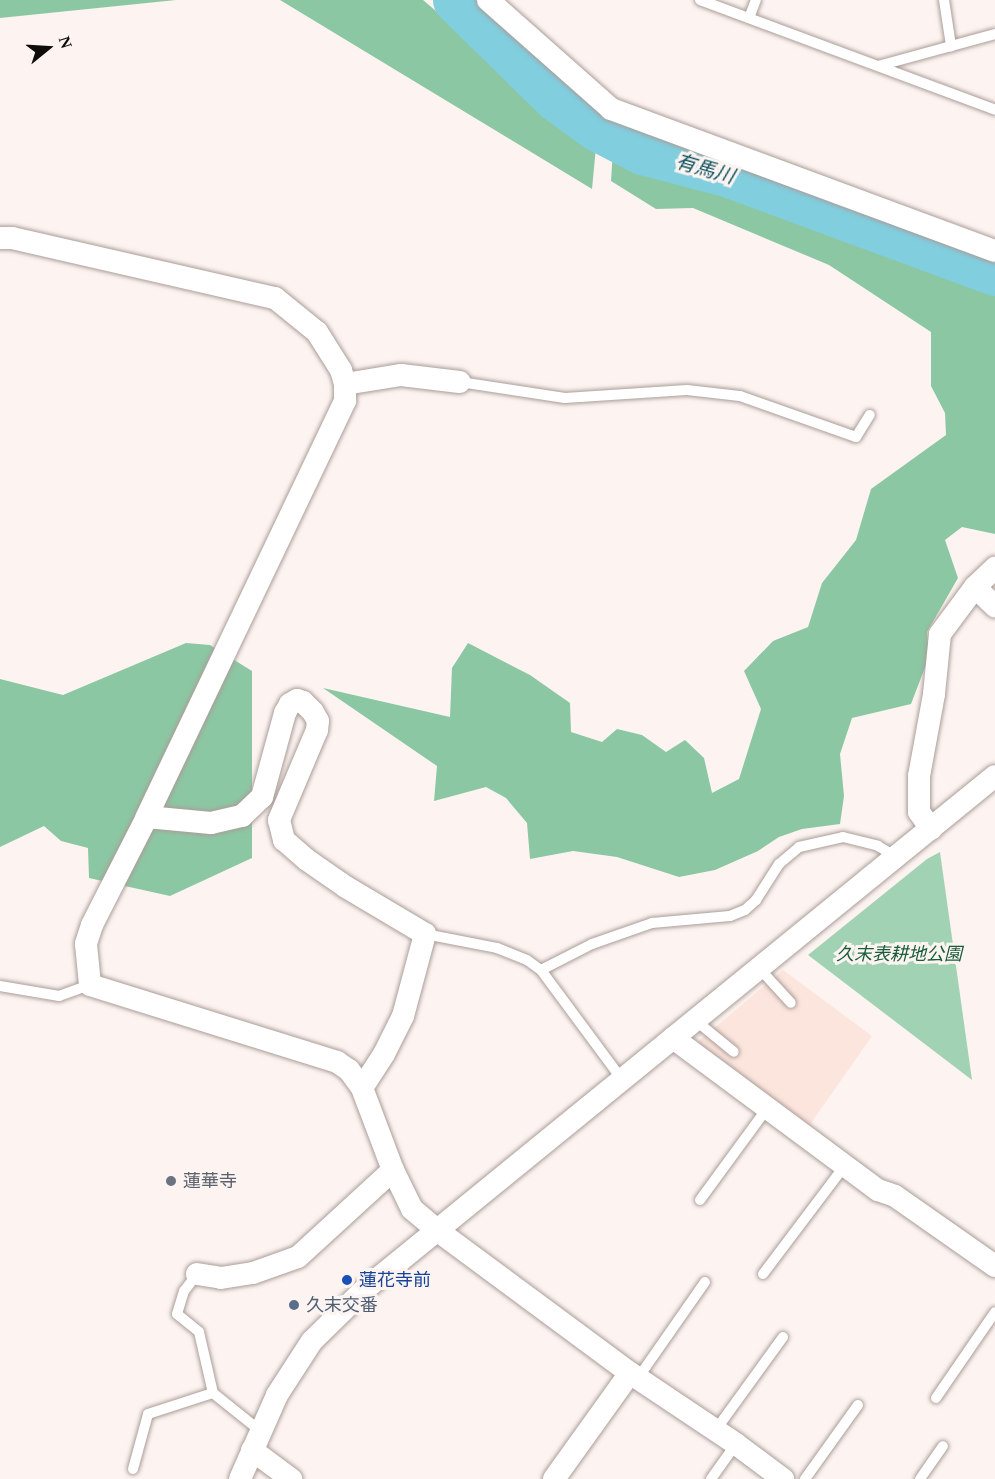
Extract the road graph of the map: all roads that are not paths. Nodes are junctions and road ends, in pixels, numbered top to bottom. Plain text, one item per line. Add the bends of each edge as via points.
1 (488, 0) edge
2 (700, 0) edge
3 (756, 0) edge
4 (944, 0) edge
5 (749, 18) junction
6 (995, 34) edge
7 (951, 46) junction
8 (877, 66) junction
9 (995, 110) edge
10 (0, 238) edge
11 (995, 251) edge
12 (460, 382) joint
13 (345, 384) junction
14 (870, 415) dead end
15 (995, 568) edge
16 (975, 587) junction
17 (995, 606) edge
18 (995, 776) edge
19 (147, 817) junction
20 (931, 829) junction
21 (897, 857) junction
22 (424, 934) junction
23 (759, 968) junction
24 (541, 970) junction
25 (90, 985) junction
26 (0, 986) edge
27 (791, 1003) dead end
28 (695, 1020) junction
29 (674, 1038) junction
30 (734, 1052) dead end
31 (621, 1078) junction
32 (362, 1088) junction
33 (768, 1107) junction
34 (845, 1164) junction
35 (393, 1170) junction
36 (700, 1200) dead end
37 (438, 1231) junction
38 (995, 1266) edge
39 (197, 1274) joint
40 (763, 1274) dead end
41 (705, 1282) dead end
42 (995, 1312) edge
43 (783, 1337) dead end
44 (634, 1376) junction
45 (213, 1393) junction
46 (936, 1398) dead end
47 (858, 1405) dead end
48 (715, 1431) junction
49 (256, 1440) junction
50 (736, 1444) junction
51 (944, 1446) dead end
52 (133, 1470) dead end
53 (240, 1479) edge
54 (291, 1479) edge
55 (554, 1479) edge
56 (711, 1479) edge
57 (783, 1479) edge
58 (805, 1479) edge
59 (920, 1479) edge

1 - 11 street via 611,108
2 - 5 lane
3 - 5 lane
4 - 7 lane
5 - 8 lane
6 - 7 lane
7 - 8 lane
8 - 9 lane
10 - 13 street via 275,298 317,332 341,370
12 - 13 street via 401,375
12 - 14 lane via 565,398 687,390 740,396 856,437
13 - 19 street via 345,401
15 - 16 street
16 - 17 street
16 - 20 street via 940,633 919,776 919,812
18 - 20 street
19 - 22 street via 211,823 242,816 262,797 285,713 297,700 303,702 314,712 317,730 279,820 284,840 346,887
19 - 25 street via 92,925 86,944
20 - 21 street
21 - 23 street
21 - 24 lane via 878,846 843,837 799,848 779,864 745,910 730,916 652,923 592,944
22 - 24 lane via 497,948
22 - 32 street via 403,1017
23 - 27 lane
23 - 28 street
24 - 31 lane
25 - 26 lane via 59,996
25 - 32 street via 337,1062 350,1070
28 - 29 street
28 - 30 lane
29 - 31 street
29 - 33 street
31 - 37 street
32 - 35 street
33 - 34 street
33 - 36 lane
34 - 38 street
34 - 40 lane
35 - 37 street via 412,1209
35 - 39 street via 298,1257 243,1275 221,1278
37 - 44 street
37 - 49 street via 365,1289 312,1341 277,1395
39 - 45 lane via 184,1291 177,1314 199,1332
41 - 44 lane
42 - 46 lane
43 - 48 lane
44 - 48 street
44 - 55 street
45 - 49 lane
45 - 52 lane via 148,1414
47 - 58 lane
48 - 50 street
49 - 53 street
49 - 54 street
50 - 56 lane
50 - 57 street
51 - 59 lane

